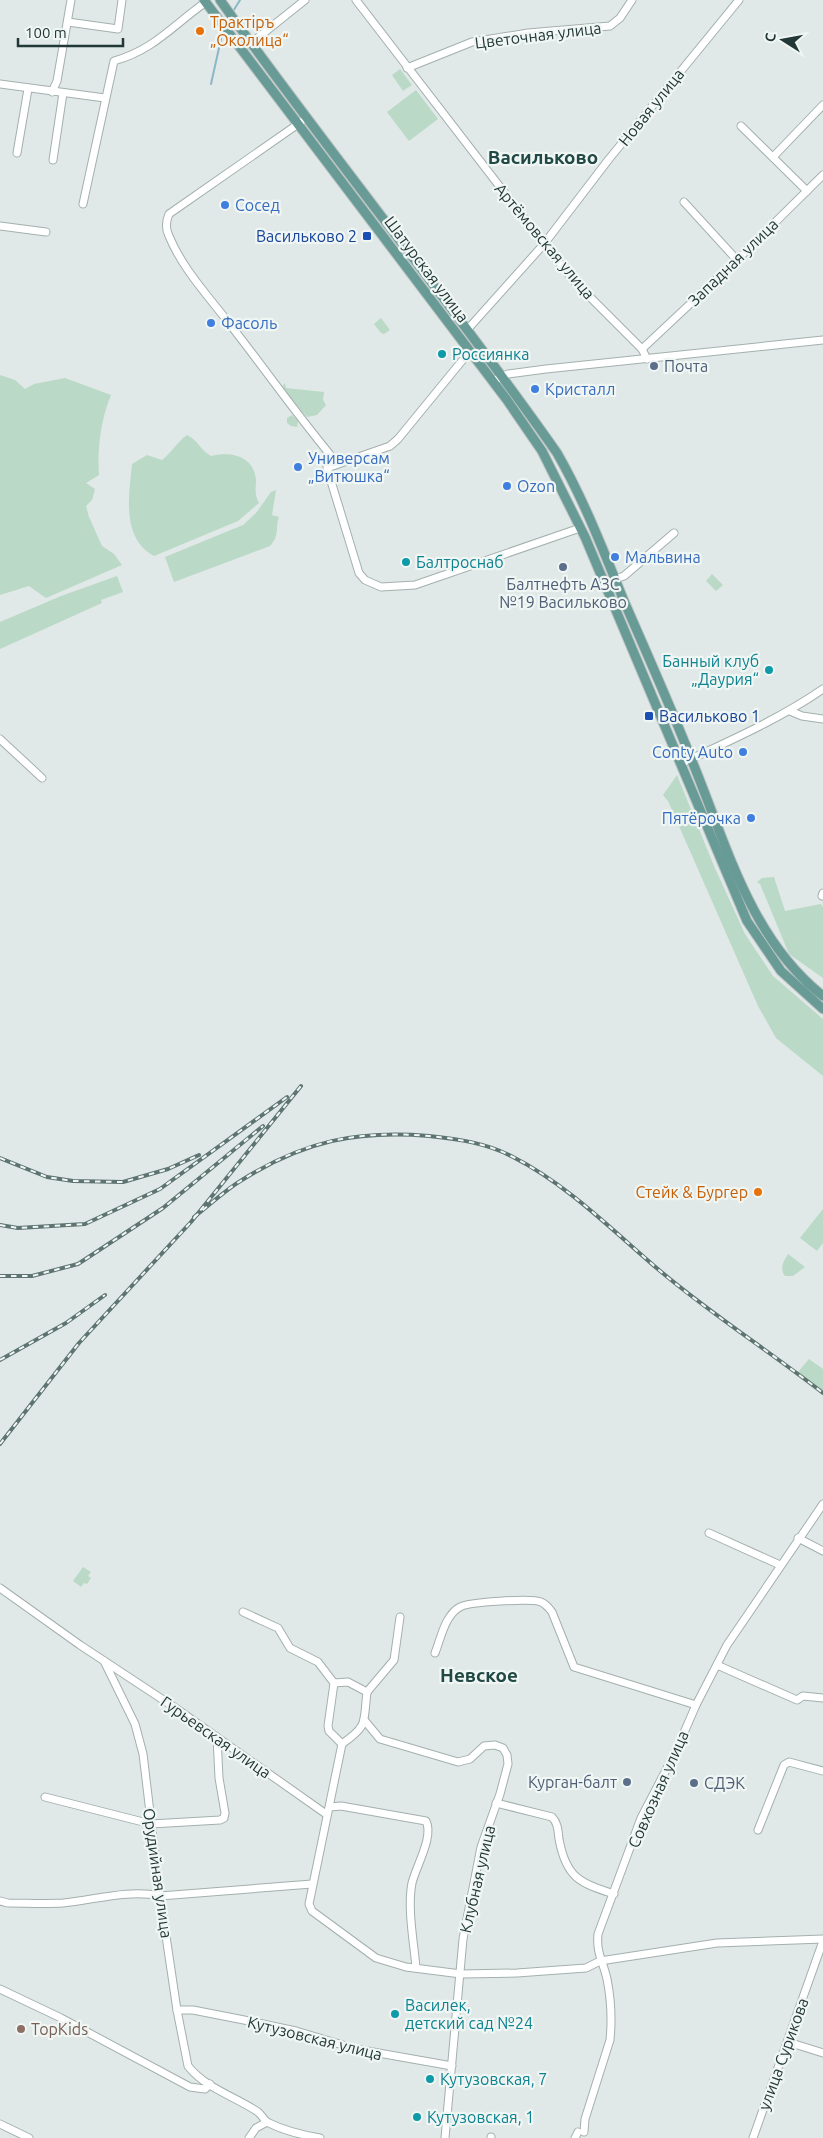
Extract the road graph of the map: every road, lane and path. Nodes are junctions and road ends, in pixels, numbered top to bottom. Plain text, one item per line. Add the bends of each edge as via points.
1 (71, 0) edge
2 (122, 0) edge
3 (220, 0) edge
4 (305, 0) edge
5 (356, 0) edge
6 (632, 0) edge
7 (739, 0) edge
8 (205, 1) edge
9 (68, 22) junction
10 (250, 44) junction
11 (407, 68) junction
12 (0, 84) edge
13 (28, 89) junction
14 (52, 92) junction
15 (63, 93) junction
16 (105, 98) junction
17 (823, 105) edge
18 (306, 118) junction
19 (298, 124) junction
20 (741, 126) dead end
21 (17, 153) dead end
22 (772, 157) junction
23 (53, 160) dead end
24 (823, 175) edge
25 (807, 191) junction
26 (684, 202) dead end
27 (84, 204) dead end
28 (0, 226) edge
29 (46, 232) dead end
30 (544, 244) junction
31 (737, 260) junction
32 (467, 330) junction
33 (823, 340) edge
34 (642, 348) junction
35 (470, 351) junction
36 (647, 359) junction
37 (497, 379) junction
38 (337, 464) junction
39 (587, 511) junction
40 (580, 528) junction
41 (596, 532) junction
42 (674, 533) dead end
43 (615, 579) junction
44 (823, 689) edge
45 (790, 711) junction
46 (823, 720) edge
47 (0, 739) edge
48 (692, 759) junction
49 (680, 764) junction
50 (42, 778) dead end
51 (823, 996) edge
52 (823, 1009) edge
53 (823, 1504) edge
54 (709, 1533) dead end
55 (798, 1538) junction
56 (823, 1550) edge
57 (780, 1566) junction
58 (0, 1588) edge
59 (243, 1612) dead end
60 (400, 1617) dead end
61 (435, 1653) dead end
62 (104, 1660) junction
63 (717, 1665) junction
64 (334, 1683) junction
65 (367, 1692) junction
66 (823, 1698) edge
67 (696, 1705) junction
68 (365, 1721) junction
69 (217, 1737) junction
70 (342, 1744) junction
71 (823, 1771) edge
72 (45, 1797) dead end
73 (496, 1803) junction
74 (330, 1807) junction
75 (326, 1814) junction
76 (151, 1824) junction
77 (758, 1830) dead end
78 (312, 1884) junction
79 (614, 1894) junction
80 (160, 1896) junction
81 (0, 1901) edge
82 (823, 1940) edge
83 (600, 1961) junction
84 (416, 1968) junction
85 (461, 1974) junction
86 (0, 1988) edge
87 (177, 2010) junction
88 (788, 2042) junction
89 (823, 2053) edge
90 (452, 2066) junction
91 (210, 2084) junction
92 (266, 2122) junction
93 (0, 2124) edge
94 (579, 2134) edge
95 (29, 2138) edge
96 (248, 2138) edge
97 (320, 2138) edge
98 (445, 2138) edge
99 (752, 2138) edge

1 - 9 street
2 - 9 street via 118,29
3 - 10 main road, Шатурская улица
4 - 10 street
5 - 11 street, Артёмовская улица
6 - 11 street, Цветочная улица via 610,26 472,42
7 - 30 street, Новая улица via 608,159
8 - 16 street, Шатурская улица via 152,45 133,56 114,61
8 - 19 main road, Шатурская улица
9 - 14 street
10 - 18 main road, Шатурская улица
11 - 30 street, Артёмовская улица
12 - 13 street
13 - 14 street
13 - 21 street
14 - 15 street
15 - 16 street
15 - 23 street
16 - 27 street, Шатурская улица
17 - 22 street
18 - 19 street
18 - 32 main road, Шатурская улица
19 - 35 main road, Шатурская улица
19 - 38 street via 169,214 166,226 196,282
20 - 22 street
22 - 25 street
24 - 25 street, Западная улица
25 - 31 street, Западная улица
26 - 31 street
28 - 29 street
30 - 32 street, Новая улица
30 - 34 street, Артёмовская улица via 575,282
31 - 34 street, Западная улица
32 - 37 main road, Шатурская улица
33 - 36 street
34 - 36 street, Артёмовская улица
35 - 37 main road, Шатурская улица
35 - 38 street via 398,440 390,446
36 - 37 street via 546,369
37 - 39 main road, Шатурская улица via 557,453
37 - 40 main road, Шатурская улица via 542,451
38 - 40 street via 327,468 355,562 365,580 381,587 416,585
39 - 40 main road
39 - 41 main road, Шатурская улица
40 - 41 main road
40 - 49 main road, Шатурская улица
41 - 43 main road, Шатурская улица
42 - 43 street via 624,576
43 - 48 main road, Шатурская улица
44 - 45 street
45 - 46 street
45 - 48 street
47 - 50 street
48 - 49 street
48 - 51 main road, Шатурская улица via 749,903 787,961
49 - 52 main road, Шатурская улица via 747,921 781,971
53 - 55 street, Совхозная улица
54 - 57 street
55 - 56 street
55 - 57 street, Совхозная улица
57 - 63 street, Совхозная улица
58 - 62 street, Орудийная улица
59 - 64 street via 278,1628 290,1648 318,1662
60 - 65 street via 394,1660
61 - 67 street via 450,1615 461,1606 540,1601 552,1612 574,1667
62 - 69 street, Гурьевская улица
62 - 76 street, Орудийная улица via 135,1724 143,1754
63 - 66 street via 797,1700 803,1696
63 - 67 street, Совхозная улица
64 - 65 street via 348,1682
64 - 70 street via 328,1726
65 - 68 street
67 - 79 street, Совхозная улица via 642,1818
68 - 70 street via 358,1733
68 - 73 street, Клубная улица via 380,1739 458,1762 470,1759 484,1746 503,1748 508,1764
69 - 75 street, Гурьевская улица
69 - 76 street via 224,1818
70 - 74 street
71 - 77 street via 789,1762 784,1765
72 - 76 street
73 - 79 street via 552,1817 568,1866 575,1877 586,1885
73 - 85 street, Клубная улица via 471,1893
74 - 75 street
74 - 84 street via 426,1820 428,1833 411,1897
75 - 78 street
76 - 80 street, Орудийная улица
78 - 80 street
78 - 84 street via 309,1904 312,1911 376,1958
79 - 83 street, Совхозная улица via 598,1934
80 - 81 street via 100,1897 62,1903
80 - 87 street, Орудийная улица
82 - 83 street via 717,1944
82 - 88 street, улица Сурикова
83 - 85 street via 586,1968
83 - 94 street, Совхозная улица via 607,1978 610,2040
84 - 85 street
85 - 90 street, Клубная улица
86 - 91 street via 190,2087 205,2090
87 - 90 street, Кутузовская улица via 235,2018 356,2049
87 - 91 street, Орудийная улица via 188,2066
88 - 89 street
88 - 99 street, улица Сурикова
90 - 98 street, Клубная улица
91 - 92 street, Орудийная улица via 260,2114
92 - 96 street
92 - 97 street, Орудийная улица via 296,2134
93 - 95 street

